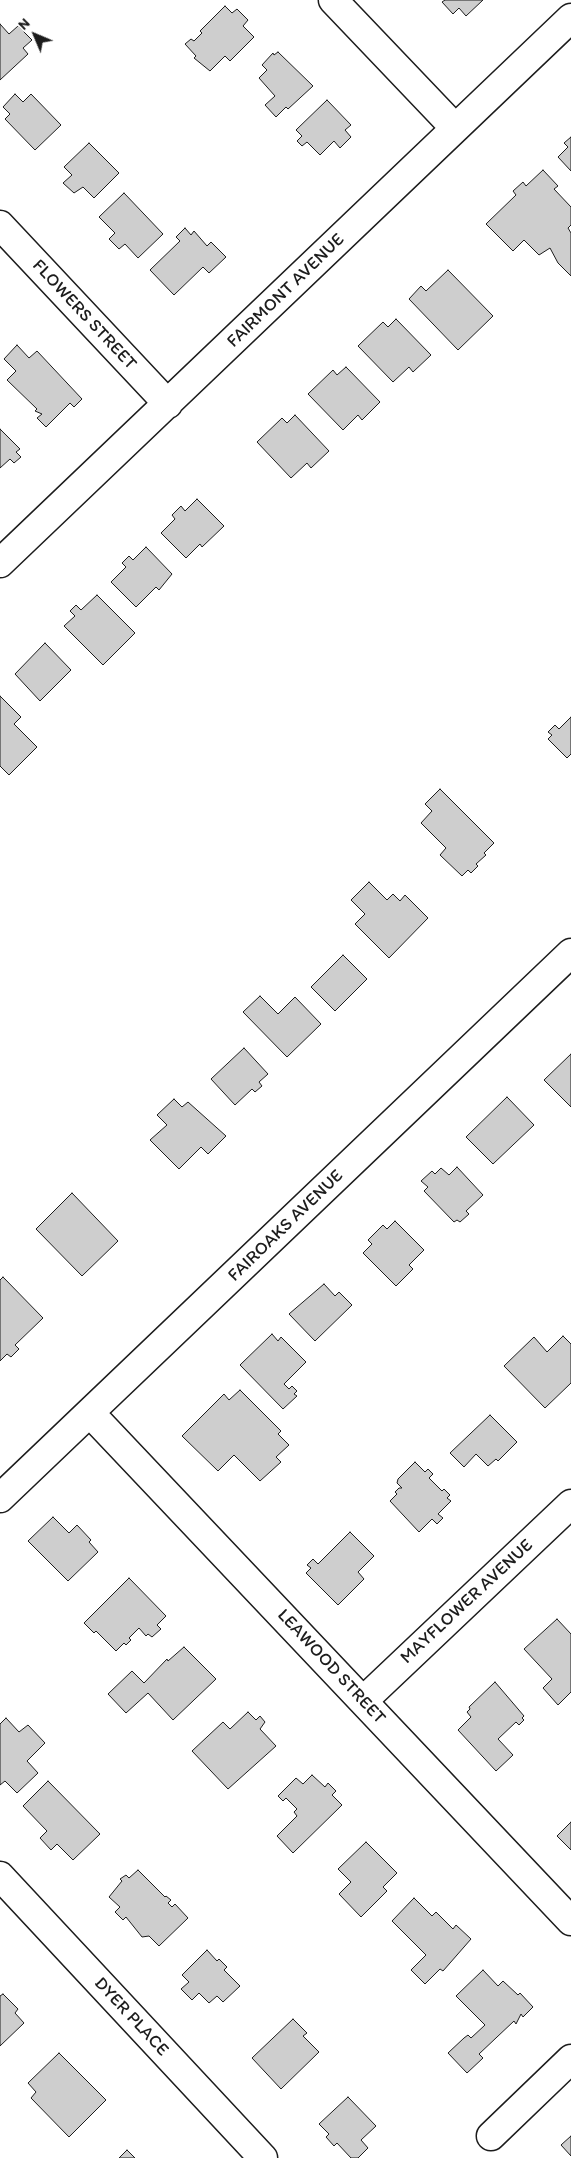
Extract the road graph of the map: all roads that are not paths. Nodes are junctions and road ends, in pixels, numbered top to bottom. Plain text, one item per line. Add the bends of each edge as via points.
1 (333, 0) edge
2 (571, 18) edge
3 (455, 128) junction
4 (0, 226) edge
5 (168, 404) junction
6 (0, 563) edge
7 (571, 953) edge
8 (90, 1413) junction
9 (0, 1498) edge
10 (571, 1504) edge
11 (363, 1701) junction
12 (0, 1876) edge
13 (571, 1921) edge
14 (571, 2059) edge
15 (491, 2136) dead end
16 (263, 2158) edge

1 - 3 street
2 - 3 street, FAIRMONT AVENUE
3 - 5 street, FAIRMONT AVENUE
4 - 5 street, FLOWERS STREET
5 - 6 street, FAIRMONT AVENUE
7 - 8 street, FAIROAKS AVENUE
8 - 9 street, FAIROAKS AVENUE
8 - 11 street, LEAWOOD STREET
10 - 11 street, MAYFLOWER AVENUE
11 - 13 street, LEAWOOD STREET
12 - 16 street, DYER PLACE
14 - 15 street

